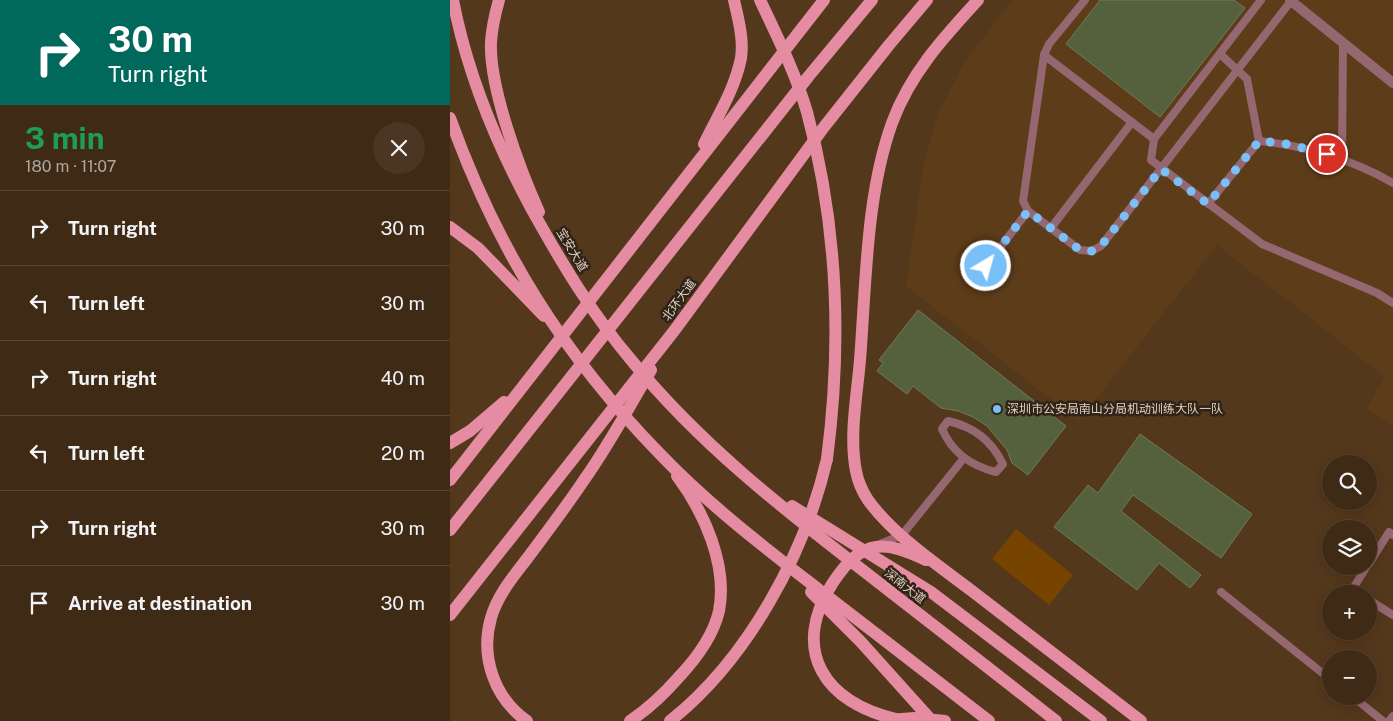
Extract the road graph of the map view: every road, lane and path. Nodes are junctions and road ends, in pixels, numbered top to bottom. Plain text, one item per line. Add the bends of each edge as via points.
1 (453, 0) edge
2 (499, 0) edge
3 (734, 0) edge
4 (760, 0) edge
5 (824, 0) edge
6 (872, 0) edge
7 (936, 0) edge
8 (978, 0) edge
9 (1085, 0) edge
10 (1261, 0) edge
11 (1290, 0) edge
12 (923, 5) edge
13 (1343, 44) junction
14 (1220, 54) junction
15 (1044, 55) junction
16 (1238, 69) junction
17 (1393, 83) edge
18 (450, 118) edge
19 (1132, 122) junction
20 (1154, 139) junction
21 (1259, 141) junction
22 (1342, 158) junction
23 (691, 169) junction
24 (1161, 169) junction
25 (1393, 183) edge
26 (1208, 204) junction
27 (1028, 211) junction
28 (450, 227) edge
29 (1051, 228) junction
30 (559, 258) junction
31 (986, 266) dead end
32 (1393, 303) edge
33 (554, 326) junction
34 (674, 330) junction
35 (525, 384) junction
36 (450, 443) edge
37 (662, 456) junction
38 (964, 458) junction
39 (740, 471) junction
40 (450, 480) edge
41 (450, 530) edge
42 (902, 535) junction
43 (1393, 535) edge
44 (871, 548) junction
45 (1377, 551) edge
46 (778, 558) junction
47 (938, 565) junction
48 (1222, 592) dead end
49 (1377, 605) edge
50 (450, 615) edge
51 (1393, 615) edge
52 (1322, 673) edge
53 (1363, 705) edge
54 (1393, 716) edge
55 (891, 720) edge
56 (527, 721) edge
57 (630, 721) edge
58 (670, 721) edge
59 (932, 721) edge
60 (945, 721) edge
61 (989, 721) edge
62 (1056, 721) edge
63 (1101, 721) edge
64 (1141, 721) edge
65 (1383, 721) edge
66 (1389, 721) edge

1 - 30 main road, 宝安大道, bridge via 473,76 495,136
2 - 30 main road, bridge via 491,44 496,80 517,156
3 - 23 main road via 740,25 741,57 731,89
4 - 58 main road, bridge via 806,111 831,233 836,332 827,459 804,534 781,580 719,675
5 - 23 main road
6 - 41 main road via 808,76
7 - 12 main road
8 - 42 main road via 934,49 905,94 889,132 876,182 854,452 860,486 879,513
9 - 15 lane via 1049,44
10 - 14 lane
11 - 13 street
11 - 16 lane
12 - 34 main road, 北环大道 via 824,127
13 - 17 street
13 - 22 lane
14 - 16 lane
14 - 20 lane
15 - 19 lane
15 - 27 lane via 1023,201
16 - 21 lane via 1248,79
16 - 24 lane
18 - 33 main road, bridge via 489,215 519,272
19 - 20 lane
19 - 29 lane
20 - 24 lane via 1151,160
21 - 22 lane via 1282,143
21 - 26 lane
22 - 25 lane
23 - 35 main road
24 - 26 lane
24 - 29 lane via 1101,246 1092,251 1080,250
26 - 32 lane via 1262,244 1377,292
27 - 29 lane
27 - 31 lane
28 - 33 main road, bridge via 478,248
30 - 39 main road, 宝安大道, bridge via 596,315 632,361 677,412
33 - 37 main road, bridge via 621,413
34 - 50 main road, 北环大道
34 - 56 main road via 598,460 513,578 491,617 487,637 492,677 502,696
35 - 36 main road via 470,431
35 - 40 main road
37 - 46 main road, bridge via 723,514
37 - 57 main road, bridge via 688,490 702,516 718,567 720,601 712,630 689,666 652,704
38 - 38 lane via 996,472 1002,464 982,435 948,421 942,429 946,439
38 - 42 lane
39 - 62 main road, 深南大道, bridge
39 - 63 main road, bridge via 931,592
42 - 44 lane
42 - 47 main road
43 - 45 lane via 1389,532
44 - 47 main road via 892,548
44 - 55 main road via 853,558 827,593 816,618 814,648 825,678 837,691 865,710
46 - 59 main road, bridge via 861,642
46 - 61 main road, bridge
47 - 64 main road
48 - 52 lane
49 - 51 lane
53 - 65 lane
54 - 66 lane
55 - 60 main road

